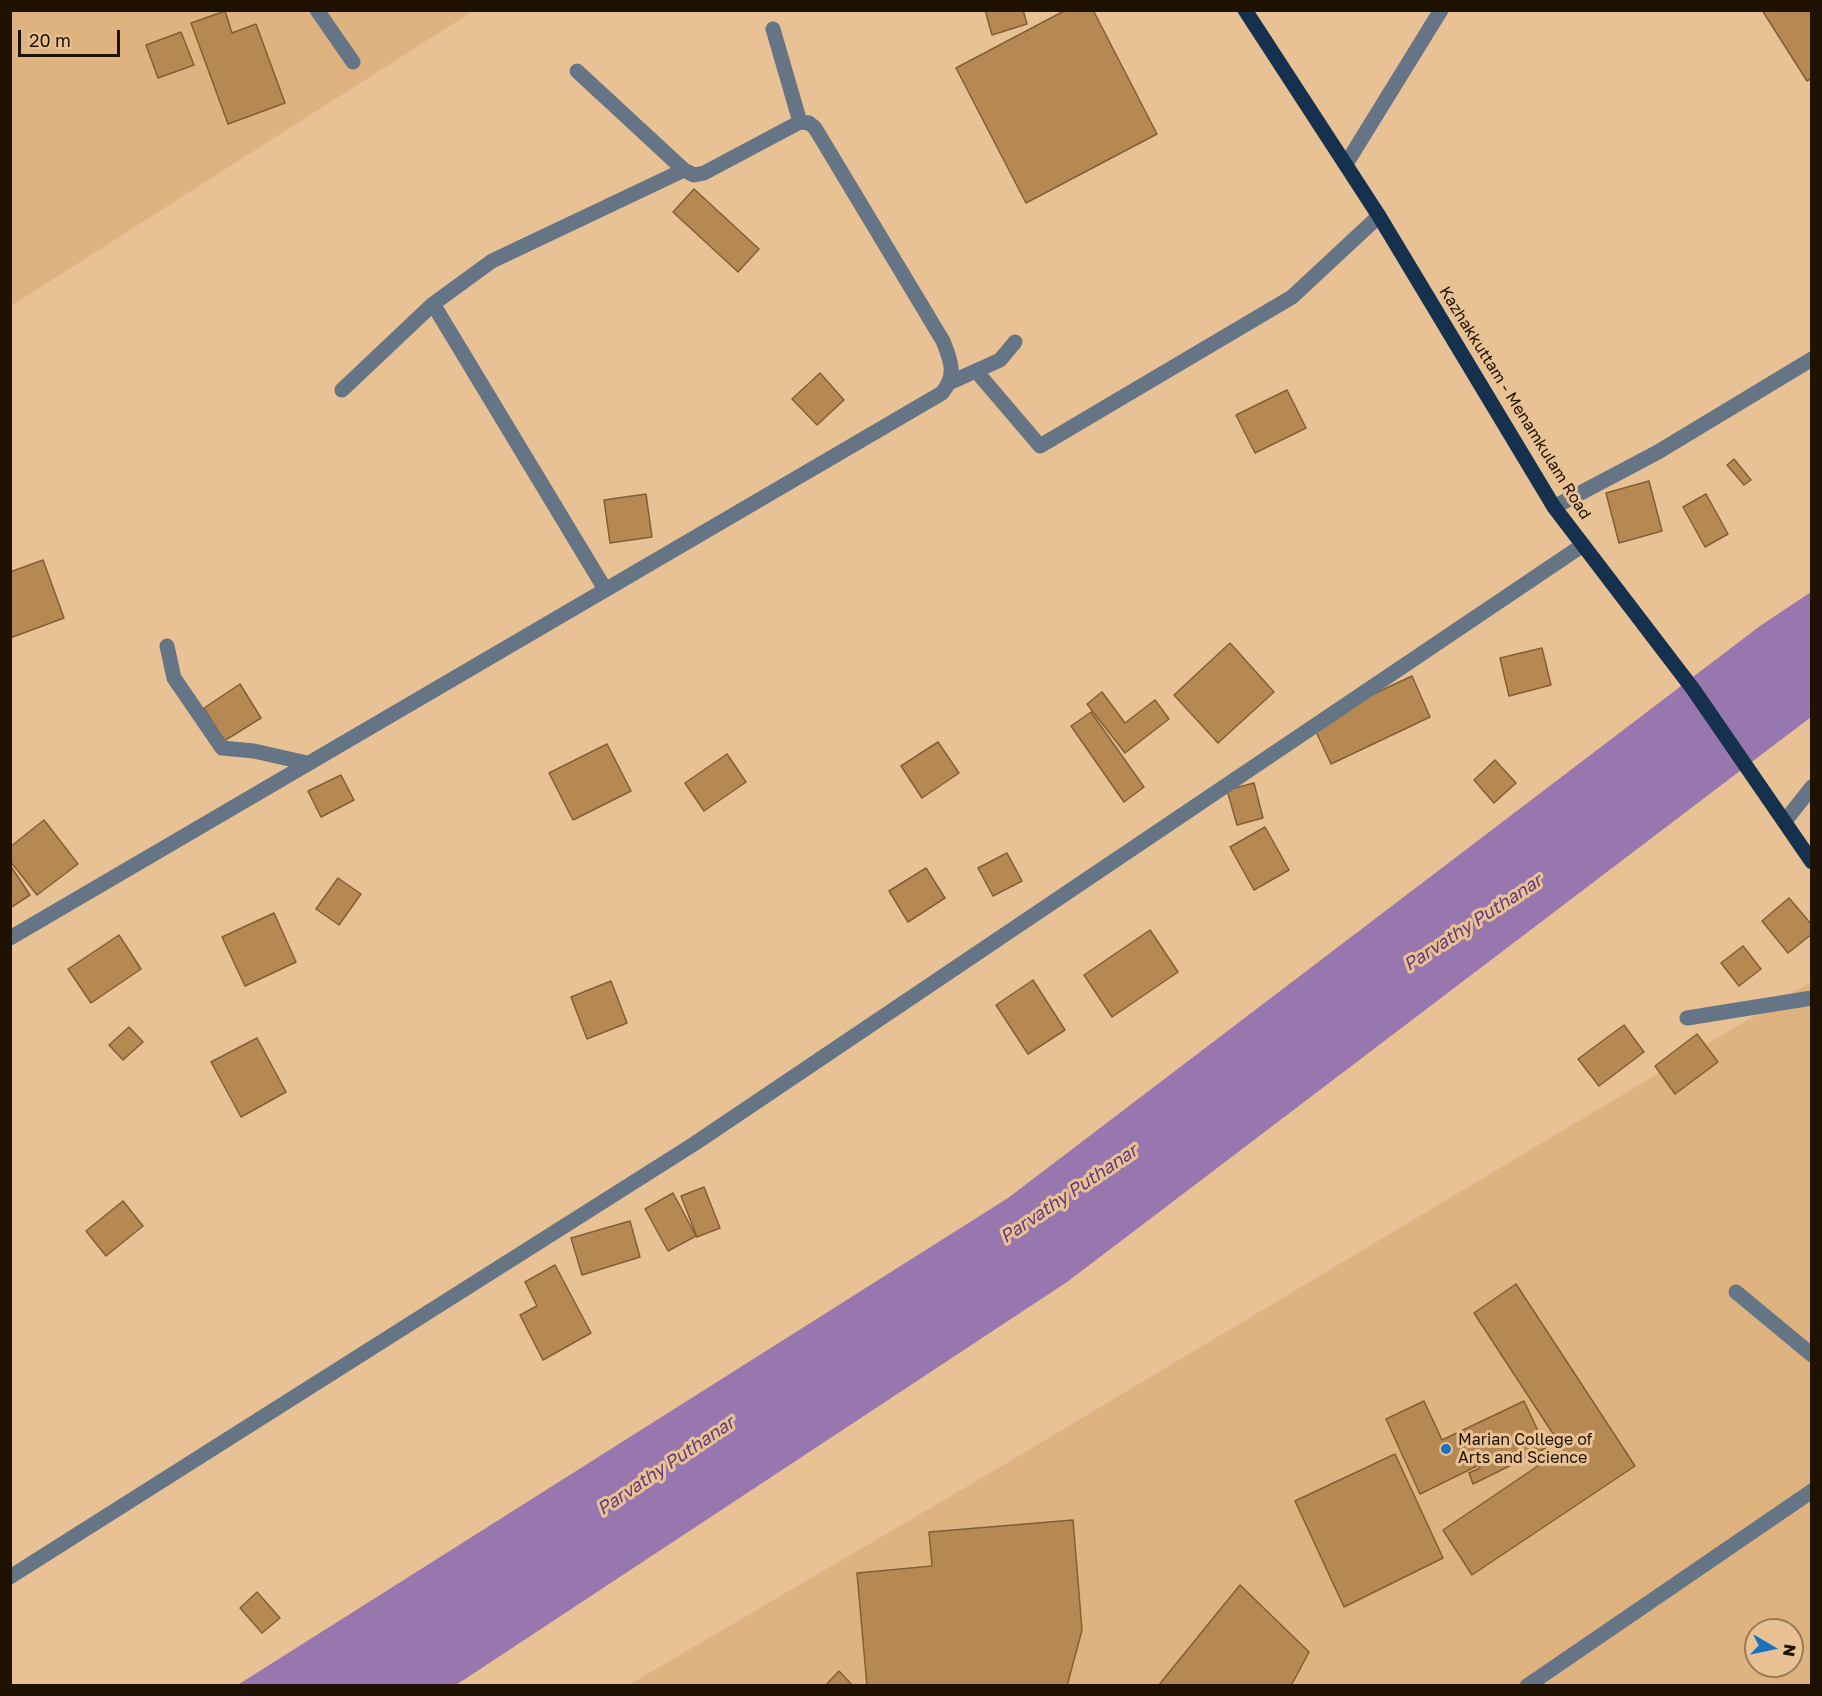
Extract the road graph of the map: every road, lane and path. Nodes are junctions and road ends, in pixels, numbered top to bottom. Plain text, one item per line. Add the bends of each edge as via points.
1 (317, 10) edge
2 (1245, 10) edge
3 (1441, 10) edge
4 (773, 29) dead end
5 (352, 62) dead end
6 (578, 71) dead end
7 (800, 122) junction
8 (1346, 164) junction
9 (684, 170) junction
10 (1379, 216) junction
11 (433, 304) junction
12 (1015, 342) dead end
13 (1812, 359) edge
14 (976, 371) junction
15 (950, 383) junction
16 (342, 390) dead end
17 (1554, 507) junction
18 (1583, 545) junction
19 (605, 589) junction
20 (167, 646) dead end
21 (307, 763) junction
22 (1812, 787) edge
23 (1785, 821) junction
24 (1812, 862) edge
25 (10, 938) edge
26 (1812, 998) edge
27 (1688, 1018) dead end
28 (1736, 1292) dead end
29 (1812, 1355) edge
30 (1812, 1491) edge
31 (10, 1577) edge
32 (1527, 1686) edge

1 - 5 street
2 - 8 main road, Kazhakkuttam - Menamkulam Road
3 - 8 street
4 - 7 street
6 - 9 street
7 - 9 street via 704,173 694,175
7 - 15 street via 815,128 943,341 953,371
8 - 10 main road, Kazhakkuttam - Menamkulam Road
9 - 11 street via 492,261
10 - 14 street via 1293,297 1040,446
10 - 17 main road, Kazhakkuttam - Menamkulam Road
11 - 16 street
11 - 19 street
12 - 14 street via 1000,360
13 - 17 street via 1658,452
14 - 15 street
15 - 19 street via 942,393
17 - 18 main road, Kazhakkuttam - Menamkulam Road
18 - 23 main road, Kazhakkuttam - Menamkulam Road via 1693,689
18 - 31 street via 694,1144
19 - 21 street
20 - 21 street via 174,678 222,748
21 - 25 street
22 - 23 street
23 - 24 main road, Kazhakkuttam - Menamkulam Road
26 - 27 street
28 - 29 street
30 - 32 street

